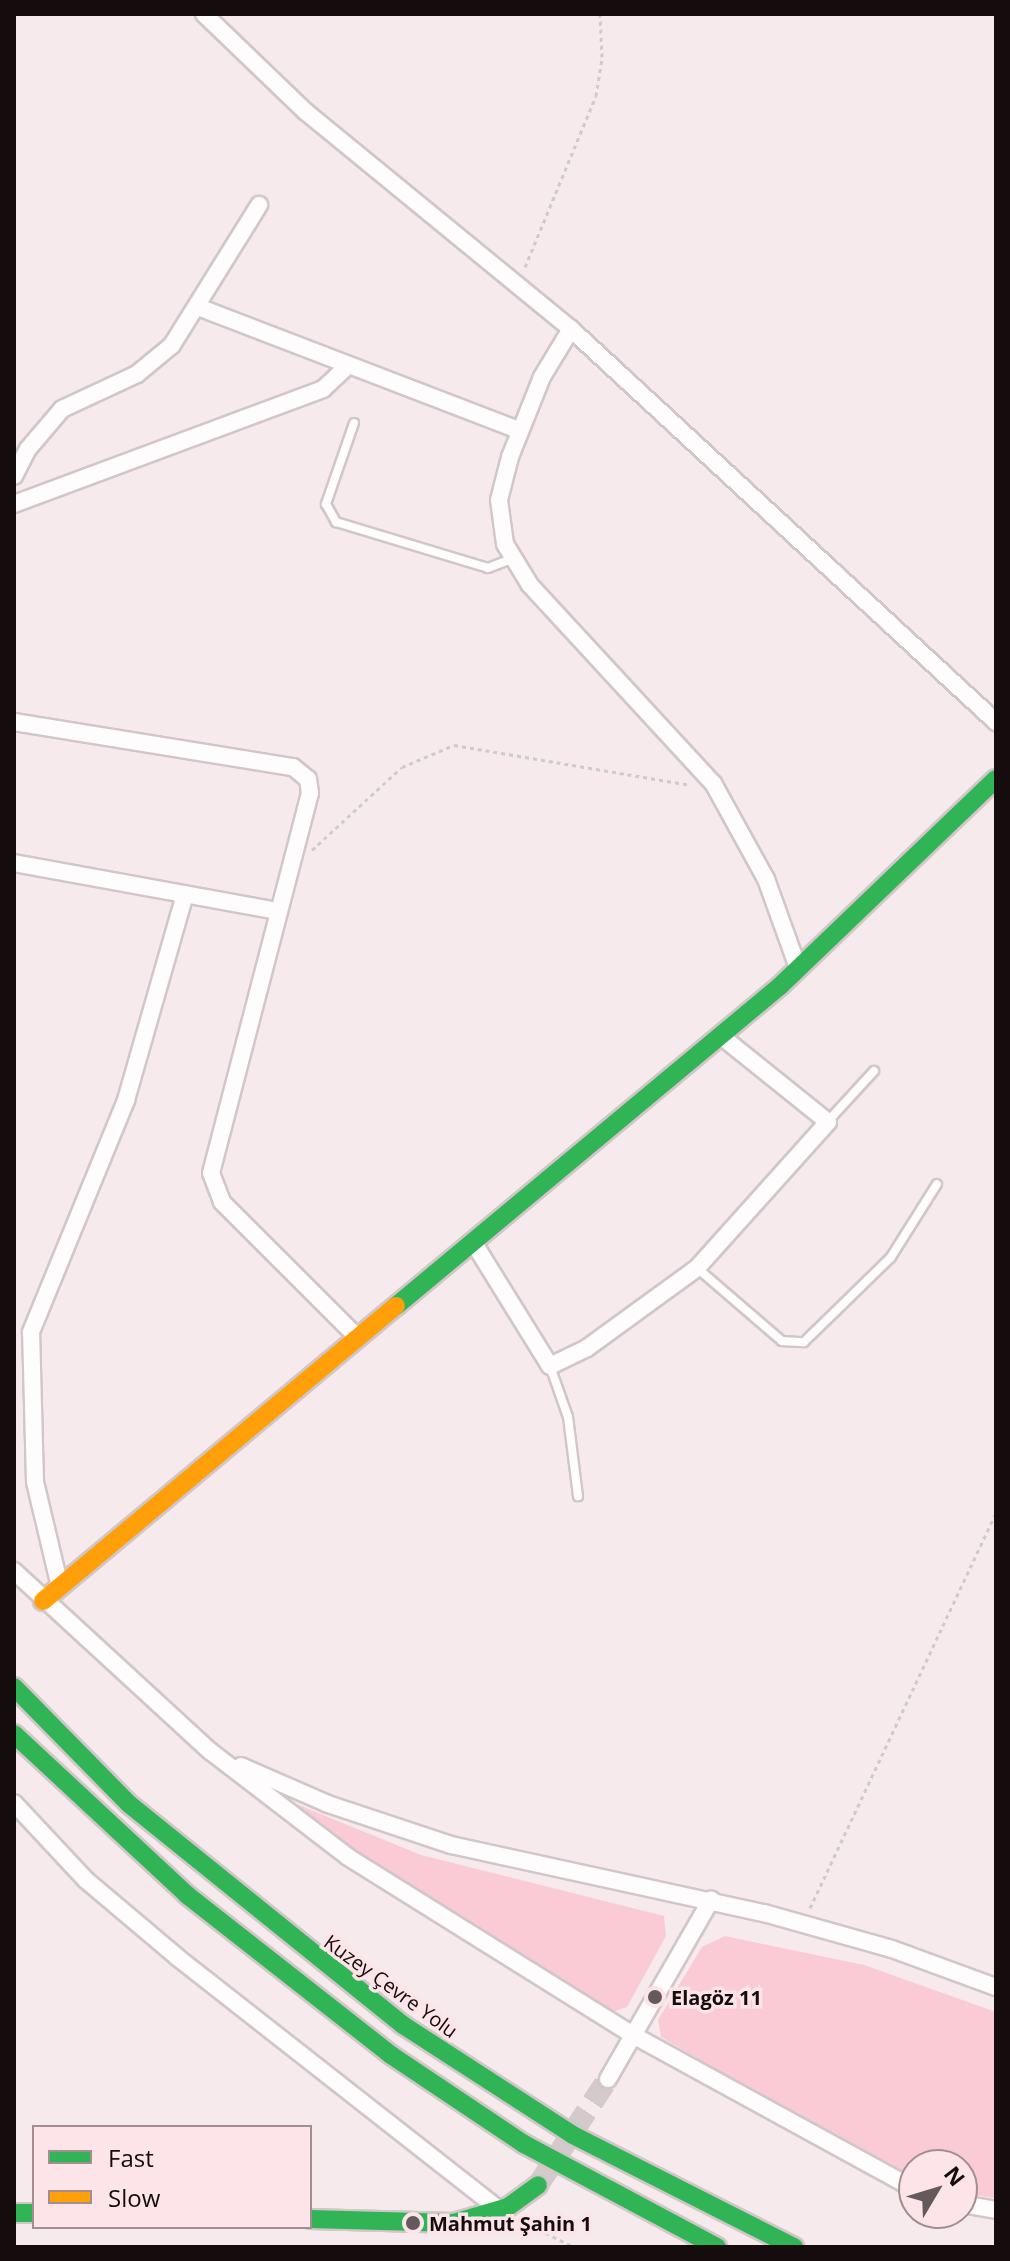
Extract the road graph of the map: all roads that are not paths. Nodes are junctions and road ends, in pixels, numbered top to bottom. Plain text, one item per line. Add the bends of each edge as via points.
1 (204, 14) edge
2 (259, 205) dead end
3 (198, 307) junction
4 (571, 329) junction
5 (347, 367) junction
6 (354, 423) dead end
7 (519, 430) junction
8 (14, 476) edge
9 (14, 504) edge
10 (511, 559) junction
11 (14, 722) edge
12 (996, 722) edge
13 (996, 779) edge
14 (14, 863) edge
15 (185, 894) junction
16 (279, 911) junction
17 (798, 968) junction
18 (721, 1036) junction
19 (874, 1071) dead end
20 (828, 1122) junction
21 (937, 1184) dead end
22 (475, 1245) junction
23 (697, 1268) junction
24 (358, 1338) junction
25 (550, 1366) junction
26 (578, 1496) dead end
27 (14, 1571) edge
28 (60, 1587) junction
29 (43, 1601) junction
30 (14, 1687) edge
31 (14, 1734) edge
32 (210, 1751) junction
33 (14, 1803) edge
34 (711, 1900) junction
35 (996, 1987) edge
36 (633, 2035) junction
37 (608, 2079) tunnel mouth
38 (898, 2180) edge
39 (538, 2185) tunnel mouth
40 (500, 2210) junction
41 (978, 2212) edge
42 (312, 2219) edge
43 (996, 2224) edge
44 (717, 2247) edge
45 (794, 2247) edge

1 - 4 street via 306,112
2 - 3 street
3 - 5 street
3 - 8 street via 172,345 147,367 62,409 28,449
4 - 7 street
4 - 12 street
5 - 7 street via 455,402
5 - 9 street via 323,389
6 - 10 lane via 326,504 336,522 488,568
7 - 10 street via 499,500 501,530
10 - 17 street via 713,783 766,879
11 - 16 street via 299,769 310,793
13 - 17 main road
14 - 15 street
15 - 16 street
15 - 28 street via 126,1100 31,1332 35,1482
16 - 24 street via 211,1173 222,1202
17 - 18 main road
18 - 20 street
18 - 22 main road
19 - 20 lane
20 - 23 street
21 - 23 lane via 891,1257 804,1342 782,1341
22 - 24 main road
22 - 25 street
23 - 25 street via 587,1348
24 - 28 main road
25 - 26 lane via 568,1417
27 - 29 street
28 - 29 main road
29 - 32 street
30 - 45 main road, Kuzey Çevre Yolu via 129,1804 403,2025 573,2135
31 - 44 main road via 187,1895 391,2055 524,2144
32 - 34 street via 328,1804 451,1845
32 - 36 street via 348,1857
33 - 40 street via 86,1880 177,1957
34 - 35 street
34 - 36 street
36 - 37 street
36 - 38 street
39 - 40 main road
40 - 42 main road via 435,2224
41 - 43 street

